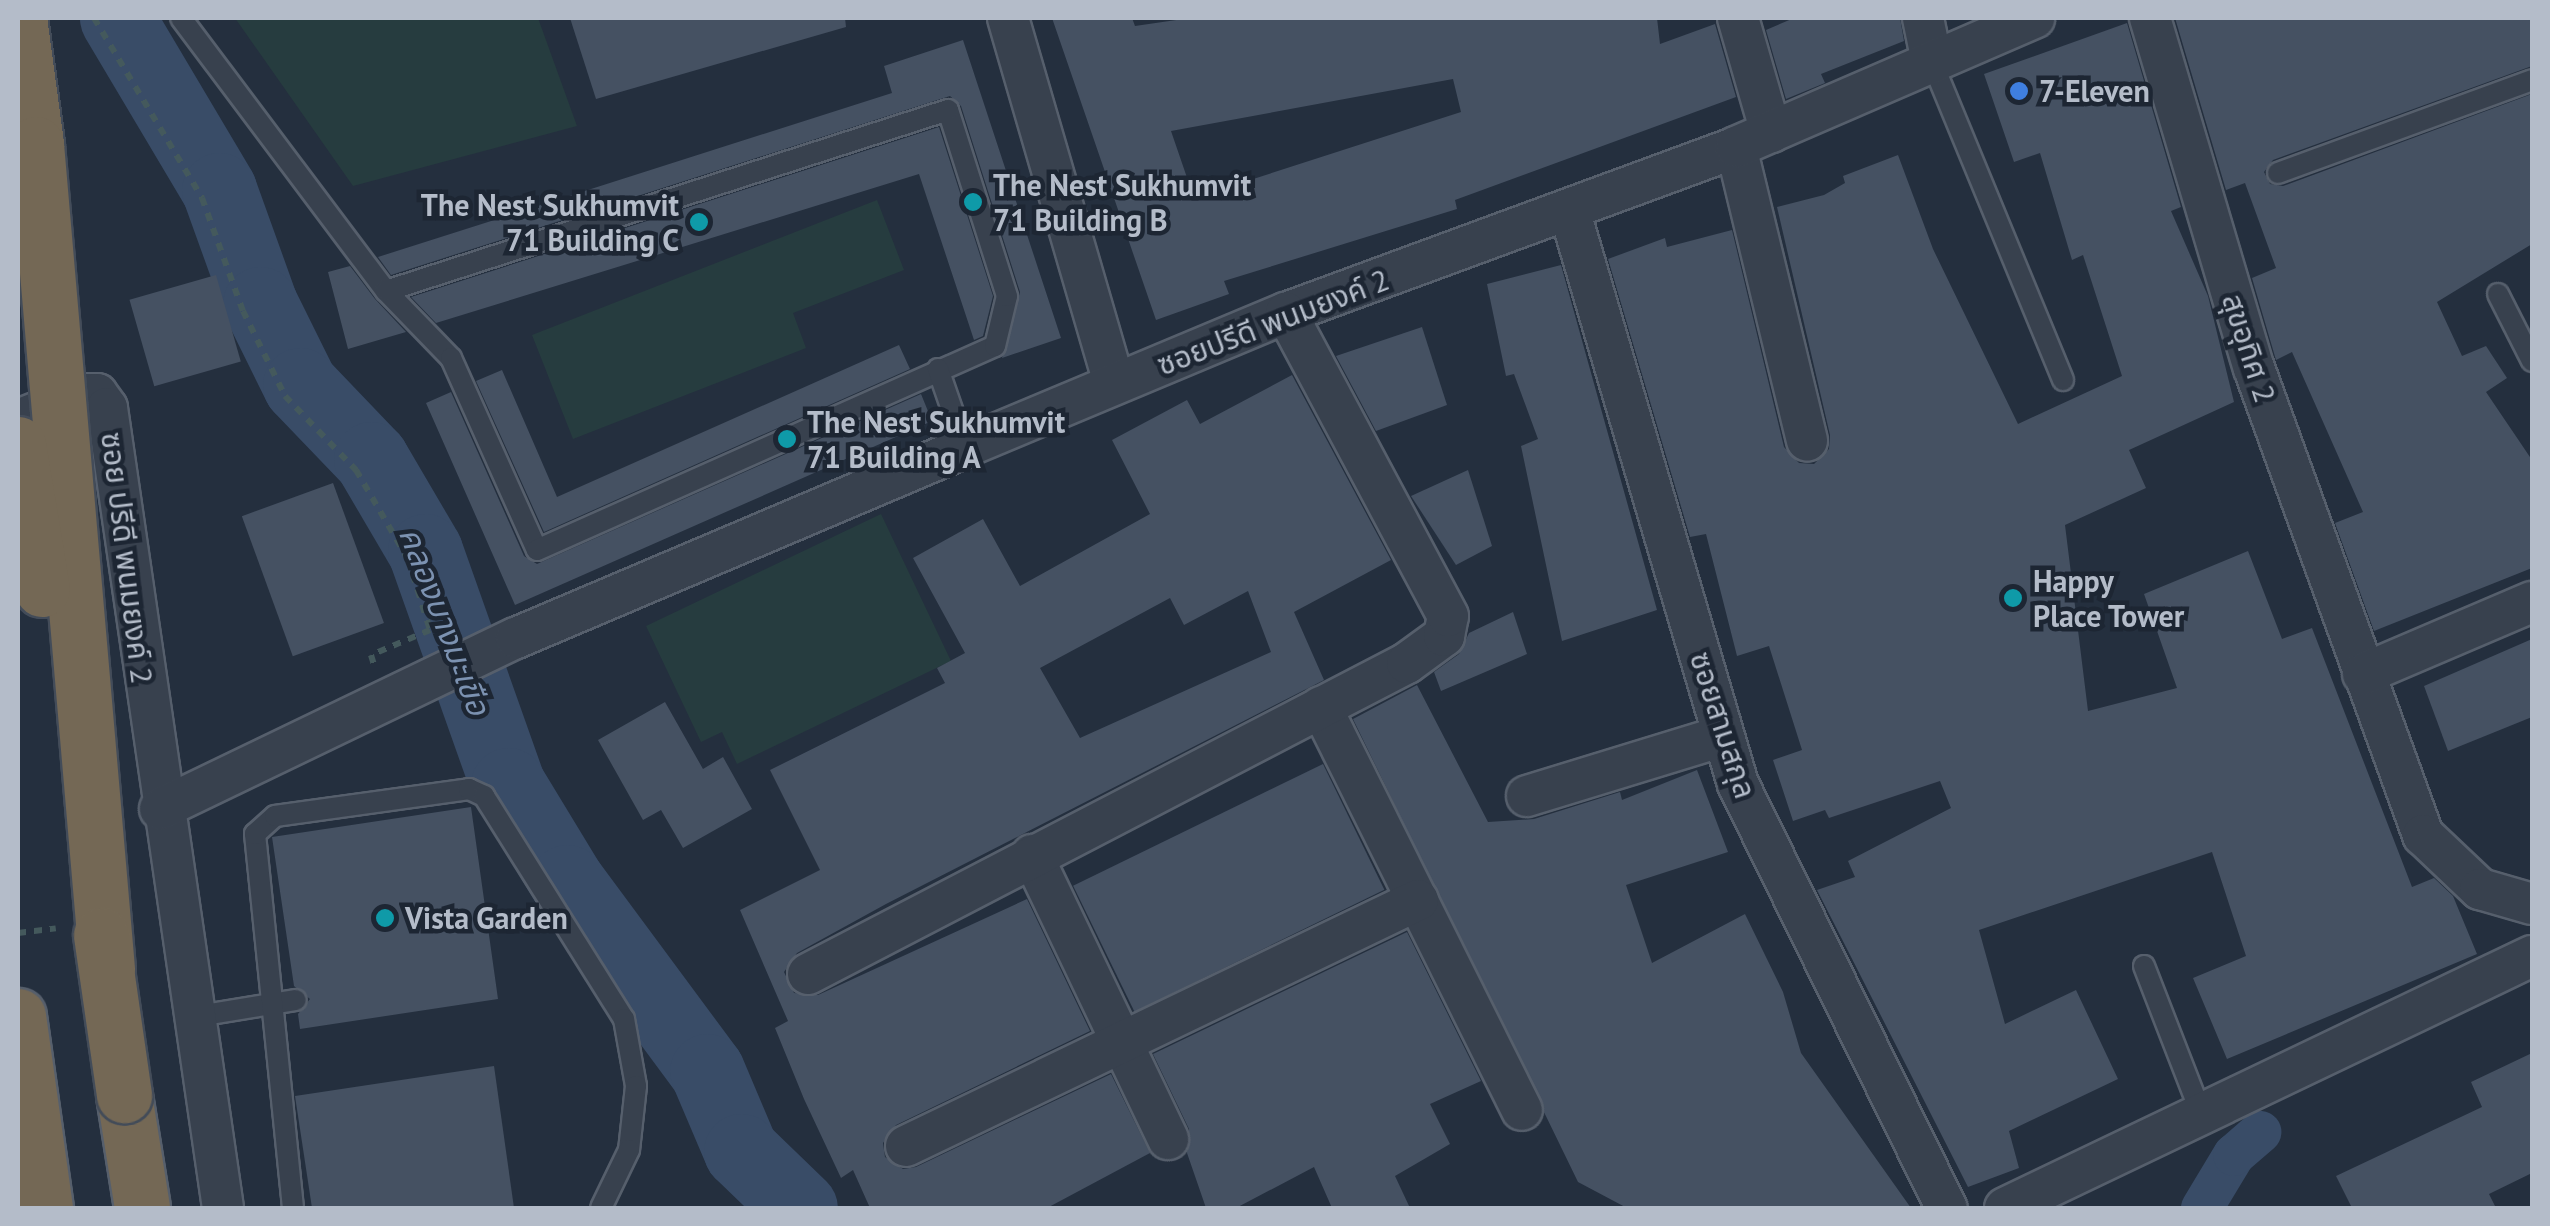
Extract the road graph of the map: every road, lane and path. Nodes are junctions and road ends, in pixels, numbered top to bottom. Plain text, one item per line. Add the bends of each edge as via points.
1 (18, 18) edge
2 (94, 18) edge
3 (181, 18) edge
4 (1008, 18) edge
5 (1738, 18) edge
6 (1923, 18) edge
7 (2034, 18) edge
8 (2150, 18) edge
9 (1932, 62) junction
10 (2532, 80) edge
11 (1753, 140) junction
12 (2278, 174) dead end
13 (1570, 213) junction
14 (386, 291) junction
15 (2498, 294) dead end
16 (1286, 313) junction
17 (2532, 361) edge
18 (938, 369) junction
19 (2063, 380) dead end
20 (1114, 384) junction
21 (18, 420) edge
22 (1807, 441) dead end
23 (18, 444) edge
24 (965, 447) junction
25 (2532, 602) edge
26 (430, 630) dead end
27 (2363, 674) junction
28 (1321, 708) junction
29 (1723, 736) junction
30 (1527, 796) dead end
31 (160, 809) junction
32 (1032, 856) junction
33 (1418, 900) junction
34 (2532, 904) edge
35 (2532, 956) edge
36 (2144, 966) dead end
37 (107, 969) junction
38 (808, 974) dead end
39 (296, 1000) dead end
40 (272, 1004) junction
41 (18, 1016) edge
42 (192, 1017) junction
43 (1122, 1042) junction
44 (1522, 1110) dead end
45 (2201, 1113) junction
46 (1168, 1139) dead end
47 (906, 1146) dead end
48 (44, 1208) edge
49 (142, 1208) edge
50 (223, 1208) edge
51 (293, 1208) edge
52 (600, 1208) edge
53 (1947, 1208) edge
54 (2006, 1208) edge

1 - 37 highway, bridge via 36,144
2 - 26 path via 202,198 243,311 285,396 356,470 408,559
3 - 14 lane
4 - 20 street
5 - 11 street
6 - 9 street
7 - 9 street, ซอยปรีดี พนมยงค์ 2
8 - 27 street, สุขอุทิศ 2 via 2254,368
9 - 11 street, ซอยปรีดี พนมยงค์ 2
9 - 19 lane
10 - 12 lane
11 - 13 street, ซอยปรีดี พนมยงค์ 2
11 - 22 street
13 - 16 street, ซอยปรีดี พนมยงค์ 2
13 - 29 street, ซอยสามสกุล
14 - 18 lane via 451,358 537,550
14 - 18 lane via 948,110 1007,296 995,346
15 - 17 lane
16 - 20 street, ซอยปรีดี พนมยงค์ 2
16 - 28 street via 1448,616 1444,636 1407,663
18 - 24 lane
20 - 24 street, ซอยปรีดี พนมยงค์ 2
21 - 31 street, ซอย ปรีดี พนมยงค์ 2 via 83,394 97,394 107,408
23 - 37 highway, bridge
24 - 31 street, ซอยปรีดี พนมยงค์ 2 via 516,638
25 - 27 street
27 - 34 street, สุขอุทิศ 2 via 2428,843 2480,889
28 - 32 street
28 - 33 street
29 - 30 street
29 - 53 street, ซอยสามสกุล via 1738,784
31 - 42 street, ซอย ปรีดี พนมยงค์ 2
32 - 38 street
32 - 43 street
33 - 43 street
33 - 44 street
35 - 45 street
36 - 45 lane
37 - 49 highway, bridge
39 - 40 lane
40 - 42 lane
40 - 51 lane
40 - 52 lane via 252,847 264,822 296,812 479,792 624,1019 636,1086 629,1150
41 - 48 highway
42 - 50 street, ซอย ปรีดี พนมยงค์ 2
43 - 46 street
43 - 47 street
45 - 54 street

